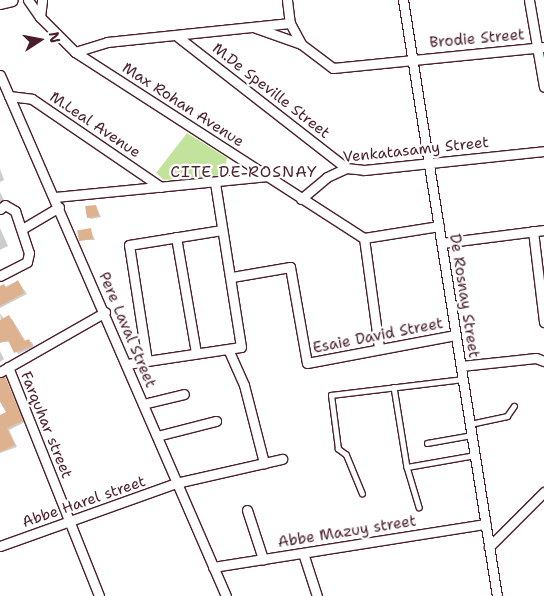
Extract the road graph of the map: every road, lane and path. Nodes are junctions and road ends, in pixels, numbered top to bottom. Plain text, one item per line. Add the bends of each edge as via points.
1 (12, 0) edge
2 (28, 0) edge
3 (42, 0) edge
4 (287, 0) edge
5 (404, 0) edge
6 (529, 0) edge
7 (0, 3) edge
8 (40, 17) junction
9 (290, 23) junction
10 (254, 27) junction
11 (178, 37) junction
12 (302, 46) junction
13 (541, 47) edge
14 (75, 52) junction
15 (412, 59) junction
16 (0, 76) edge
17 (544, 87) edge
18 (9, 96) junction
19 (544, 151) edge
20 (428, 162) junction
21 (346, 168) junction
22 (268, 176) junction
23 (215, 183) junction
24 (161, 187) junction
25 (55, 198) junction
26 (300, 200) junction
27 (59, 206) junction
28 (0, 209) edge
29 (439, 226) junction
30 (22, 229) junction
31 (222, 230) junction
32 (544, 230) edge
33 (533, 231) junction
34 (176, 237) junction
35 (364, 238) junction
36 (442, 242) junction
37 (0, 276) edge
38 (232, 277) junction
39 (105, 312) junction
40 (544, 322) edge
41 (455, 335) junction
42 (379, 348) junction
43 (228, 349) junction
44 (196, 353) junction
45 (147, 361) junction
46 (544, 362) edge
47 (127, 364) junction
48 (461, 366) junction
49 (4, 369) edge
50 (463, 379) junction
51 (394, 388) junction
52 (184, 394) dead end
53 (143, 404) junction
54 (514, 406) dead end
55 (216, 421) dead end
56 (470, 424) junction
57 (472, 435) junction
58 (157, 436) junction
59 (427, 443) dead end
60 (475, 455) junction
61 (282, 460) dead end
62 (264, 463) junction
63 (407, 467) junction
64 (176, 483) junction
65 (544, 492) edge
66 (362, 494) dead end
67 (419, 507) dead end
68 (247, 510) dead end
69 (70, 522) junction
70 (486, 524) junction
71 (0, 546) edge
72 (489, 547) junction
73 (304, 552) junction
74 (263, 559) junction
75 (213, 566) junction
76 (100, 596) edge
77 (226, 596) edge
78 (316, 596) edge
79 (497, 596) edge

1 - 7 main road
2 - 8 street, Max Rohan Avenue
3 - 8 street
4 - 9 street
5 - 15 street, De Rosnay Street
6 - 13 street
8 - 14 street, Max Rohan Avenue
9 - 10 street
9 - 12 street
10 - 11 street
10 - 12 street, Brodie Street
11 - 14 street via 107,42
11 - 21 street, M.De Speville Street
12 - 15 street, Brodie Street via 334,68
13 - 15 street, Brodie Street
13 - 17 street
14 - 22 street, Max Rohan Avenue
15 - 20 street, De Rosnay Street
16 - 18 street, Pere Laval Street
18 - 24 street, M.Leal Avenue via 32,99
18 - 25 street, Pere Laval Street
19 - 20 street, Venkatasamy Street
20 - 21 street, Venkatasamy Street via 364,170
20 - 29 street, De Rosnay Street
21 - 26 street, Venkatasamy Street via 327,177
22 - 23 street
22 - 26 street, Max Rohan Avenue
23 - 24 street
23 - 31 street
24 - 25 street
25 - 27 street, Pere Laval Street
26 - 35 street, Max Rohan Avenue
27 - 30 street
27 - 39 street, Pere Laval Street
28 - 30 street via 5,205 15,211
29 - 35 street
29 - 36 street, De Rosnay Street
30 - 37 street via 29,249 28,260
31 - 34 street
31 - 38 street
32 - 33 street
33 - 36 street
33 - 40 street
34 - 44 street
34 - 45 street via 129,244
35 - 42 street
36 - 41 street, De Rosnay Street
38 - 42 street, Esaie David Street via 290,267 307,363
38 - 43 street via 242,348
39 - 47 street, Pere Laval Street
39 - 49 street
41 - 42 street, Esaie David Street
41 - 48 street, De Rosnay Street
43 - 44 street
43 - 62 street via 244,385
44 - 45 street
45 - 47 street
46 - 48 street via 536,358
47 - 53 street, Pere Laval Street
48 - 50 street, De Rosnay Street
49 - 69 street, Farquhar street
50 - 51 lane
50 - 56 street, De Rosnay Street
51 - 63 lane
51 - 66 lane via 331,395 338,449 346,455
52 - 53 street
53 - 58 street, Pere Laval Street
54 - 56 lane via 507,416
55 - 58 street
56 - 57 street, De Rosnay Street
57 - 59 lane
57 - 60 street, De Rosnay Street
58 - 64 street, Pere Laval Street
60 - 63 lane
60 - 70 street, De Rosnay Street
61 - 62 street, Abbe Harel street
62 - 64 street, Abbe Harel street
63 - 67 lane
64 - 69 street, Abbe Harel street
64 - 75 street, Pere Laval Street
65 - 72 street
68 - 74 street
69 - 71 street, Abbe Harel street
69 - 76 street, Farquhar street
70 - 72 street, De Rosnay Street
70 - 73 street, Abbe Mazuy street
72 - 79 street, De Rosnay Street
73 - 74 street, Abbe Mazuy street
73 - 78 street
74 - 75 street, Abbe Mazuy street
75 - 77 street, Pere Laval Street

